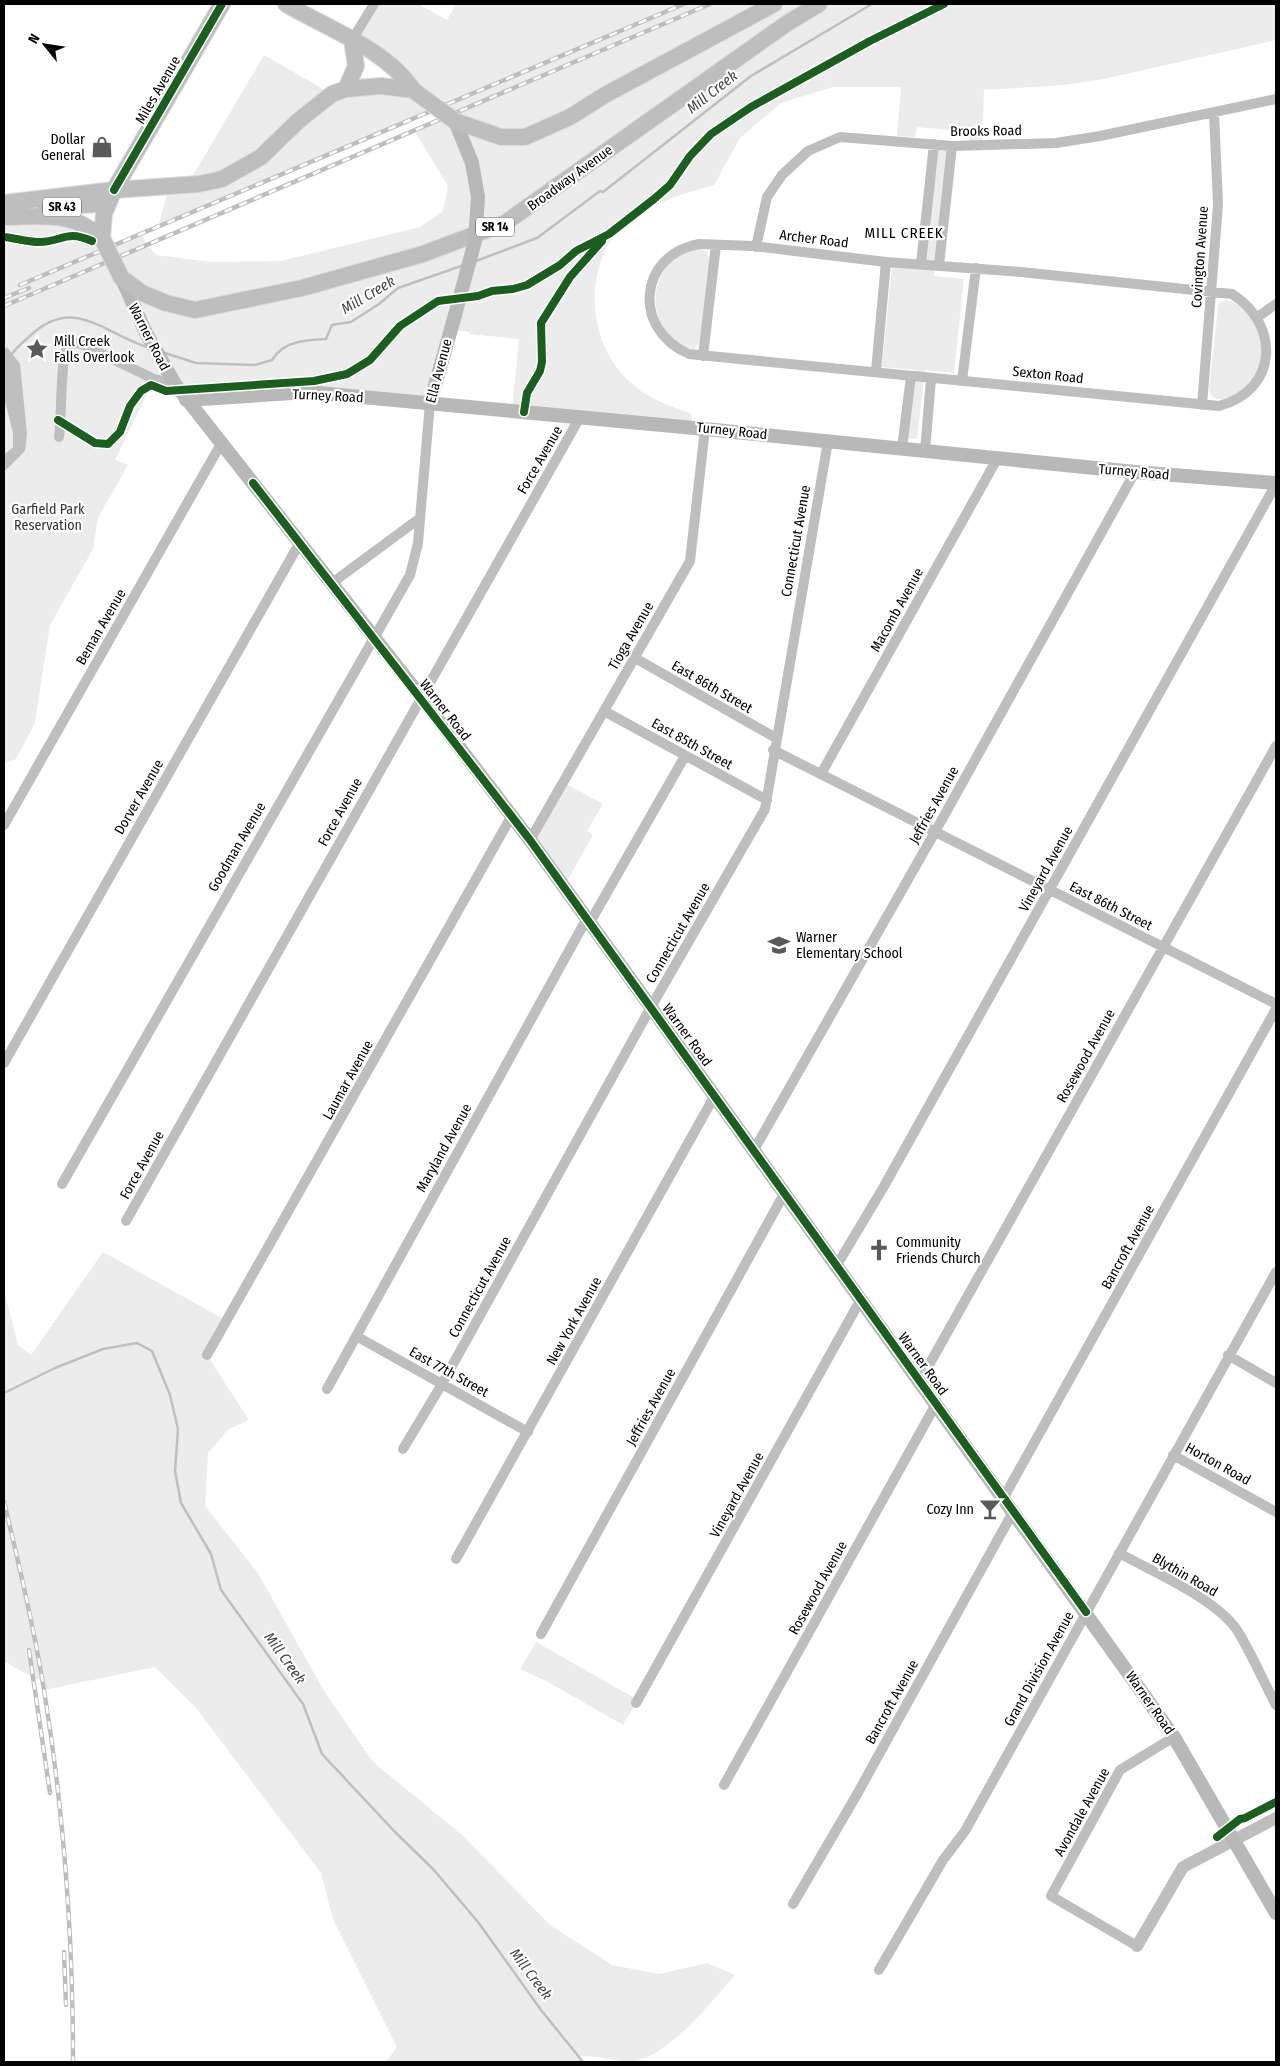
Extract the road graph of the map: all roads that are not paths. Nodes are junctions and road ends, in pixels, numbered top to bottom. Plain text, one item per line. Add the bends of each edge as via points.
1 (222, 4) edge
2 (286, 4) edge
3 (374, 4) edge
4 (774, 4) edge
5 (819, 4) edge
6 (352, 40) junction
7 (346, 89) junction
8 (413, 90) junction
9 (1276, 99) edge
10 (1214, 112) junction
11 (455, 121) junction
12 (934, 144) junction
13 (952, 146) junction
14 (114, 190) junction
15 (4, 203) edge
16 (4, 210) edge
17 (4, 217) edge
18 (102, 238) junction
19 (716, 245) junction
20 (756, 247) junction
21 (886, 262) junction
22 (921, 264) junction
23 (939, 265) junction
24 (976, 268) junction
25 (121, 276) junction
26 (1212, 292) junction
27 (1276, 304) edge
28 (1259, 316) junction
29 (703, 356) junction
30 (876, 371) junction
31 (911, 376) junction
32 (931, 379) junction
33 (962, 381) junction
34 (174, 384) junction
35 (186, 400) junction
36 (430, 403) junction
37 (1202, 405) junction
38 (580, 417) junction
39 (705, 429) junction
40 (59, 437) dead end
41 (828, 441) junction
42 (222, 442) junction
43 (902, 448) junction
44 (926, 451) junction
45 (997, 459) junction
46 (1135, 472) junction
47 (1276, 484) edge
48 (420, 518) junction
49 (299, 544) junction
50 (332, 583) junction
51 (372, 637) junction
52 (635, 658) junction
53 (421, 697) junction
54 (604, 711) junction
55 (776, 738) junction
56 (1276, 746) edge
57 (774, 750) junction
58 (685, 756) junction
59 (821, 774) junction
60 (766, 800) junction
61 (511, 817) junction
62 (4, 825) edge
63 (935, 832) junction
64 (530, 840) junction
65 (1050, 890) junction
66 (587, 922) junction
67 (1162, 948) junction
68 (1276, 1004) edge
69 (651, 1007) junction
70 (1276, 1009) edge
71 (4, 1063) edge
72 (714, 1095) junction
73 (754, 1150) junction
74 (62, 1184) dead end
75 (784, 1194) junction
76 (126, 1221) dead end
77 (837, 1265) junction
78 (1276, 1272) edge
79 (861, 1300) junction
80 (356, 1336) junction
81 (207, 1355) dead end
82 (1228, 1355) junction
83 (920, 1381) junction
84 (1276, 1383) edge
85 (442, 1384) junction
86 (327, 1389) dead end
87 (936, 1404) junction
88 (528, 1432) junction
89 (403, 1449) dead end
90 (1173, 1455) junction
91 (1004, 1497) junction
92 (1014, 1512) junction
93 (1276, 1512) edge
94 (1118, 1553) junction
95 (456, 1559) dead end
96 (1086, 1612) junction
97 (541, 1634) dead end
98 (636, 1703) dead end
99 (1276, 1705) edge
100 (1174, 1737) junction
101 (724, 1785) dead end
102 (1276, 1818) edge
103 (1235, 1840) junction
104 (793, 1904) dead end
105 (1276, 1913) edge
106 (1137, 1946) joint
107 (879, 1970) dead end

1 - 14 main road, Miles Avenue / SR 43
2 - 6 main road
3 - 6 street
4 - 11 main road via 570,117 525,137 501,137
5 - 25 main road, Broadway Avenue / SR 14 via 786,24 506,223 423,254 302,288 195,310 142,293
6 - 7 main road via 356,66
6 - 8 main road via 404,76
7 - 8 main road via 381,86
7 - 14 main road via 332,94 314,107 261,157 222,179 199,184
8 - 11 main road, bridge
9 - 10 street, Brooks Road
10 - 13 street, Brooks Road via 1056,143
10 - 26 street, Covington Avenue via 1218,205
11 - 36 main road, Ella Avenue, bridge via 472,163 478,197 475,241
12 - 13 street, Brooks Road
12 - 20 street, Brooks Road via 840,137 808,151 782,175 767,198
12 - 22 street
13 - 23 street
14 - 15 main road
14 - 16 main road, SR 43 via 104,200 86,206
14 - 18 main road via 104,214
17 - 18 main road, SR 14 via 72,218
18 - 25 main road, Warner Road / SR 14, bridge
19 - 20 street, Archer Road
19 - 29 street
19 - 29 street, Archer Road via 685,246 673,253 657,272 650,296 652,320 664,337 680,350
20 - 21 street, Archer Road
21 - 22 street, Archer Road
21 - 30 street
22 - 23 street, Archer Road
23 - 24 street, Archer Road
24 - 26 street, Archer Road
24 - 33 street
25 - 34 main road, Warner Road via 159,360
26 - 28 street, Sexton Road via 1232,294
26 - 37 street, Covington Avenue
27 - 28 street
28 - 37 street, Sexton Road via 1269,348 1259,381 1236,401 1219,406
29 - 30 street, Sexton Road
30 - 31 street, Sexton Road
31 - 32 street, Sexton Road
31 - 43 street
32 - 33 street, Sexton Road
32 - 44 street
33 - 37 street, Sexton Road
34 - 35 main road, Warner Road
34 - 40 street via 154,380 74,342 68,346 64,357
35 - 36 main road, Turney Road via 308,392
35 - 42 main road, Warner Road
36 - 38 main road, Turney Road
36 - 48 street, Ella Avenue
38 - 39 main road, Turney Road
38 - 53 street, Force Avenue
39 - 41 main road, Turney Road
39 - 52 street, Tioga Avenue via 690,561
41 - 43 main road, Turney Road
41 - 55 street, Connecticut Avenue
42 - 49 main road, Warner Road
42 - 62 street, Beman Avenue
43 - 44 main road, Turney Road
44 - 45 main road, Turney Road
45 - 46 main road, Turney Road
45 - 59 street, Macomb Avenue
46 - 47 main road, Turney Road
46 - 63 street, Jeffries Avenue
47 - 65 street, Vineyard Avenue
48 - 50 street
48 - 51 street, Goodman Avenue via 410,575
49 - 50 main road, Warner Road
49 - 71 street, Dorver Avenue
50 - 51 main road, Warner Road
51 - 53 main road, Warner Road
51 - 74 street, Goodman Avenue
52 - 54 street, Tioga Avenue
52 - 55 street, East 86th Street
53 - 61 main road, Warner Road
53 - 76 street, Force Avenue
54 - 58 street, East 85th Street
54 - 64 street, Tioga Avenue
55 - 57 street, Connecticut Avenue
56 - 67 street, Rosewood Avenue
57 - 59 street, East 86th Street
57 - 60 street, Connecticut Avenue
58 - 60 street, East 85th Street
58 - 66 street, Maryland Avenue
59 - 63 street, East 86th Street
60 - 69 street, Connecticut Avenue via 760,817
61 - 64 main road, Warner Road
61 - 81 street, Laumar Avenue
63 - 65 street, East 86th Street
63 - 73 street, Jeffries Avenue
64 - 66 main road, Warner Road
65 - 67 street, East 86th Street
65 - 77 street, Vineyard Avenue via 869,1214
66 - 69 main road, Warner Road
66 - 80 street, Maryland Avenue
67 - 68 street, East 86th Street
67 - 83 street, Rosewood Avenue
69 - 72 main road, Warner Road
69 - 85 street, Connecticut Avenue
70 - 91 street, Bancroft Avenue
72 - 73 main road, Warner Road
72 - 88 street, New York Avenue
73 - 75 main road, Warner Road
75 - 77 main road, Warner Road
75 - 97 street, Jeffries Avenue
77 - 79 main road, Warner Road
78 - 82 street, Grand Division Avenue
79 - 83 main road, Warner Road
79 - 98 street, Vineyard Avenue
80 - 85 street, East 77th Street
80 - 86 street, Maryland Avenue
82 - 84 street
82 - 90 street, Grand Division Avenue
83 - 87 main road, Warner Road
85 - 88 street, East 77th Street
85 - 89 street, Connecticut Avenue
87 - 91 main road, Warner Road
87 - 101 street, Rosewood Avenue
88 - 95 street, New York Avenue
90 - 93 street, Horton Road
90 - 94 street, Grand Division Avenue
91 - 92 main road, Warner Road
92 - 96 main road, Warner Road
92 - 104 street, Bancroft Avenue
94 - 96 street, Grand Division Avenue
94 - 99 street, Blythin Road via 1209,1604 1225,1618 1236,1630
96 - 100 main road, Warner Road
96 - 107 street, Grand Division Avenue via 965,1831 943,1860
100 - 103 main road, Warner Road
100 - 106 street, Avondale Avenue via 1120,1770 1051,1896
102 - 103 street
103 - 105 main road, Warner Road
103 - 106 street via 1183,1867

